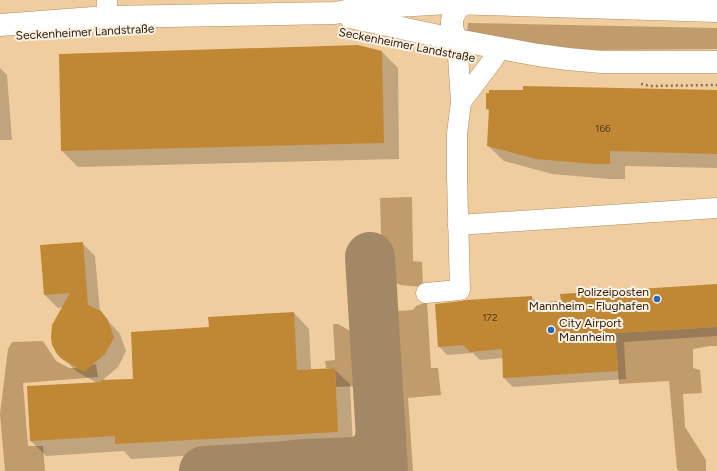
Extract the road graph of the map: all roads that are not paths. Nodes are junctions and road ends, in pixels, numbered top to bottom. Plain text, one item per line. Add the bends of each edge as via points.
1 (462, 4) junction
2 (107, 9) edge
3 (717, 11) edge
4 (335, 13) junction
5 (0, 25) edge
6 (457, 40) junction
7 (500, 48) junction
8 (717, 62) edge
9 (461, 102) junction
10 (717, 208) edge
11 (458, 225) junction
12 (426, 293) dead end

1 - 3 main road, Seckenheimer Landstraße
1 - 4 main road, Seckenheimer Landstraße via 363,8
1 - 6 main road via 457,8 452,21 453,34
2 - 4 main road, Seckenheimer Landstraße
2 - 5 main road, Seckenheimer Landstraße
4 - 6 main road, Seckenheimer Landstraße
6 - 7 main road, Seckenheimer Landstraße
6 - 9 lane
7 - 8 main road, Seckenheimer Landstraße via 602,62
7 - 9 lane
9 - 11 lane via 458,134
10 - 11 lane
11 - 12 lane via 460,290

